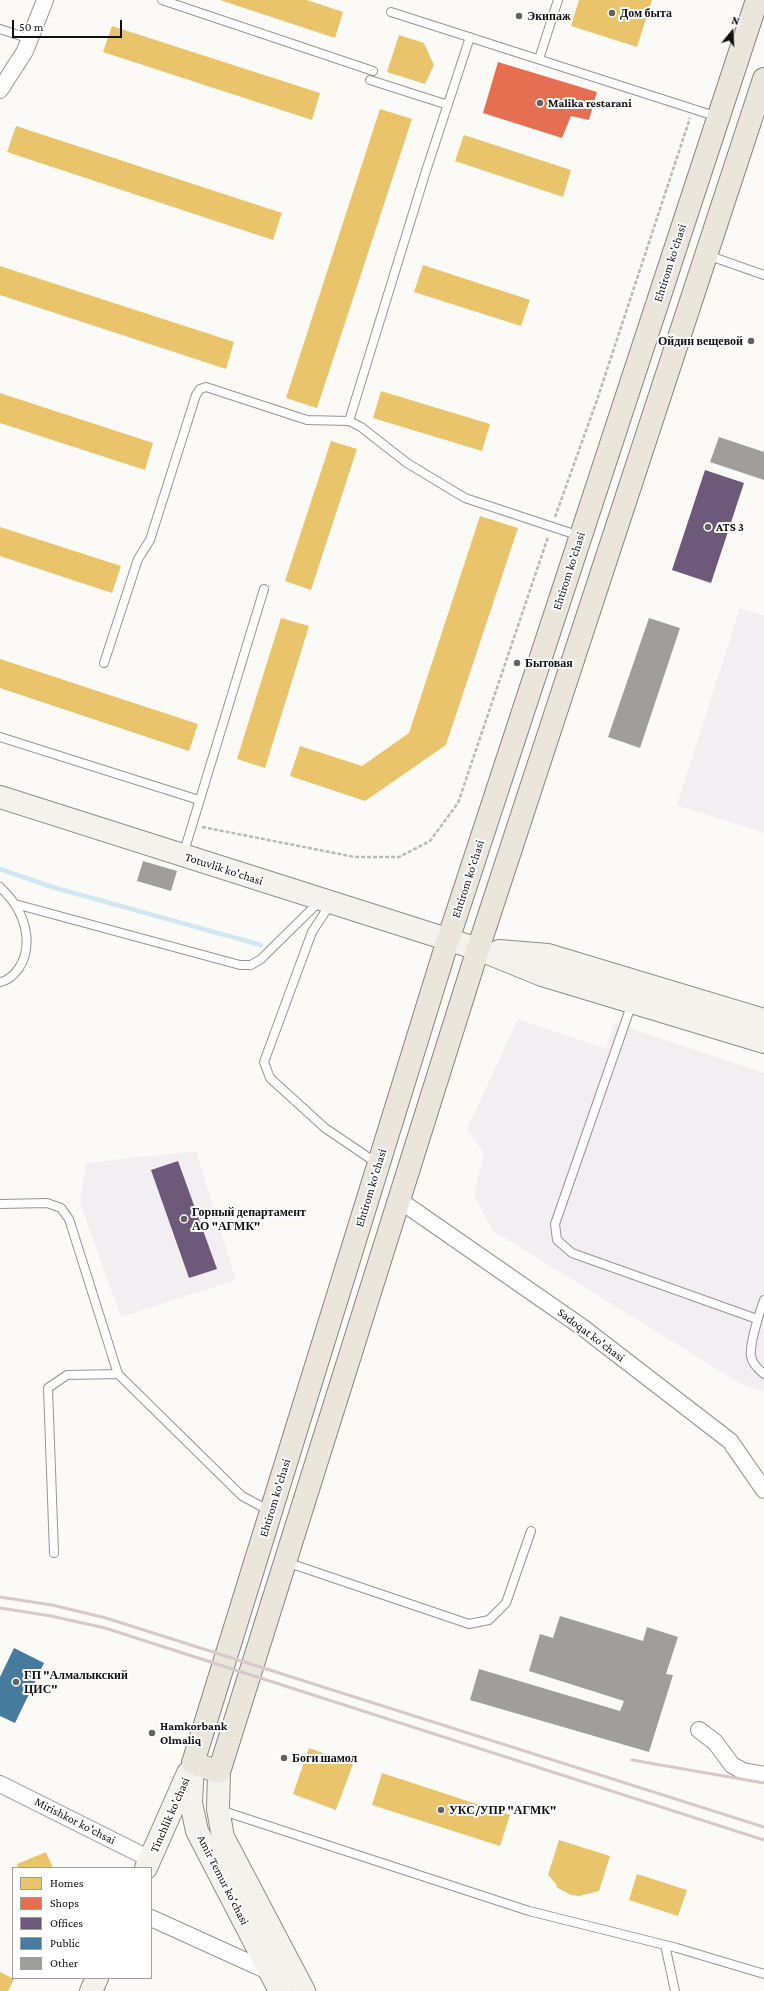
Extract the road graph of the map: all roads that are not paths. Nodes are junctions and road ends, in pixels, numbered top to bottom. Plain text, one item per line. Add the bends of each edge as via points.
1 (45, 0) edge
2 (162, 0) edge
3 (558, 0) edge
4 (756, 0) edge
5 (391, 12) dead end
6 (0, 29) edge
7 (470, 37) junction
8 (30, 39) junction
9 (539, 59) junction
10 (373, 71) dead end
11 (764, 79) edge
12 (370, 80) dead end
13 (0, 90) edge
14 (761, 103) edge
15 (448, 105) junction
16 (718, 117) junction
17 (706, 255) junction
18 (764, 275) edge
19 (349, 421) junction
20 (580, 536) junction
21 (264, 589) dead end
22 (104, 663) dead end
23 (0, 737) edge
24 (1, 798) edge
25 (199, 800) junction
26 (182, 856) junction
27 (0, 887) edge
28 (326, 902) junction
29 (15, 904) junction
30 (448, 940) junction
31 (478, 949) junction
32 (0, 982) edge
33 (632, 1002) junction
34 (764, 1020) edge
35 (764, 1042) edge
36 (378, 1164) junction
37 (399, 1200) junction
38 (0, 1204) edge
39 (764, 1300) edge
40 (757, 1319) junction
41 (118, 1374) junction
42 (764, 1374) edge
43 (764, 1490) edge
44 (271, 1511) junction
45 (531, 1531) dead end
46 (54, 1553) dead end
47 (285, 1562) junction
48 (699, 1730) dead end
49 (193, 1763) junction
50 (219, 1772) junction
51 (764, 1775) edge
52 (0, 1784) edge
53 (218, 1809) junction
54 (148, 1863) edge
55 (152, 1919) edge
56 (665, 1945) junction
57 (764, 1974) edge
58 (97, 1979) edge
59 (275, 1982) edge
60 (91, 1991) edge
61 (304, 1991) edge
62 (675, 1991) edge

1 - 8 street
2 - 10 lane
3 - 9 lane
4 - 16 main road, Ehtirom ko'chasi
5 - 7 lane
6 - 8 lane
7 - 9 lane
7 - 15 lane
8 - 13 street
9 - 16 lane
11 - 14 main road
12 - 15 lane
14 - 17 main road
15 - 19 lane
16 - 20 main road, Ehtirom ko'chasi
17 - 18 lane
17 - 31 main road
19 - 20 lane via 361,427 408,463 465,498
19 - 22 lane via 307,420 206,388 200,389 150,540 138,559
20 - 30 main road, Ehtirom ko'chasi
21 - 25 lane
23 - 25 lane
24 - 26 main road, Totuvlik ko'chasi
25 - 26 lane
26 - 28 main road, Totuvlik ko'chasi
27 - 29 lane
28 - 29 lane via 251,965 240,965
28 - 30 main road, Totuvlik ko'chasi
28 - 36 lane via 312,932 264,1062 270,1078 325,1128
29 - 32 lane via 25,925 28,942 24,961 15,974
30 - 31 main road, Totuvlik ko'chasi
30 - 36 main road, Ehtirom ko'chasi
31 - 33 main road via 542,975
31 - 34 main road via 548,955
31 - 37 main road
33 - 35 main road
33 - 40 lane via 555,1224 557,1240 572,1254
36 - 44 main road, Ehtirom ko'chasi
37 - 43 street, Sadoqat ko'chasi via 582,1327 730,1441
37 - 47 main road
38 - 41 lane via 47,1203 61,1208 69,1219
39 - 40 lane
40 - 42 lane via 751,1356
41 - 44 lane via 242,1496
41 - 46 lane via 67,1375 48,1388
44 - 49 main road, Ehtirom ko'chasi
45 - 47 lane via 506,1603 489,1620 469,1624
47 - 50 main road
48 - 51 street via 715,1742 732,1766
49 - 50 main road
49 - 54 main road, Tinchlik ko'chasi
49 - 59 main road, Amir Temur ko'chasi via 191,1803 197,1831
50 - 53 main road, Amir Temur ko'chasi
52 - 54 street, Mirishkor ko'chsai
53 - 56 lane via 529,1911
53 - 61 main road, Amir Temur ko'chasi via 226,1843
55 - 59 street
56 - 57 lane
56 - 62 lane
58 - 60 main road

